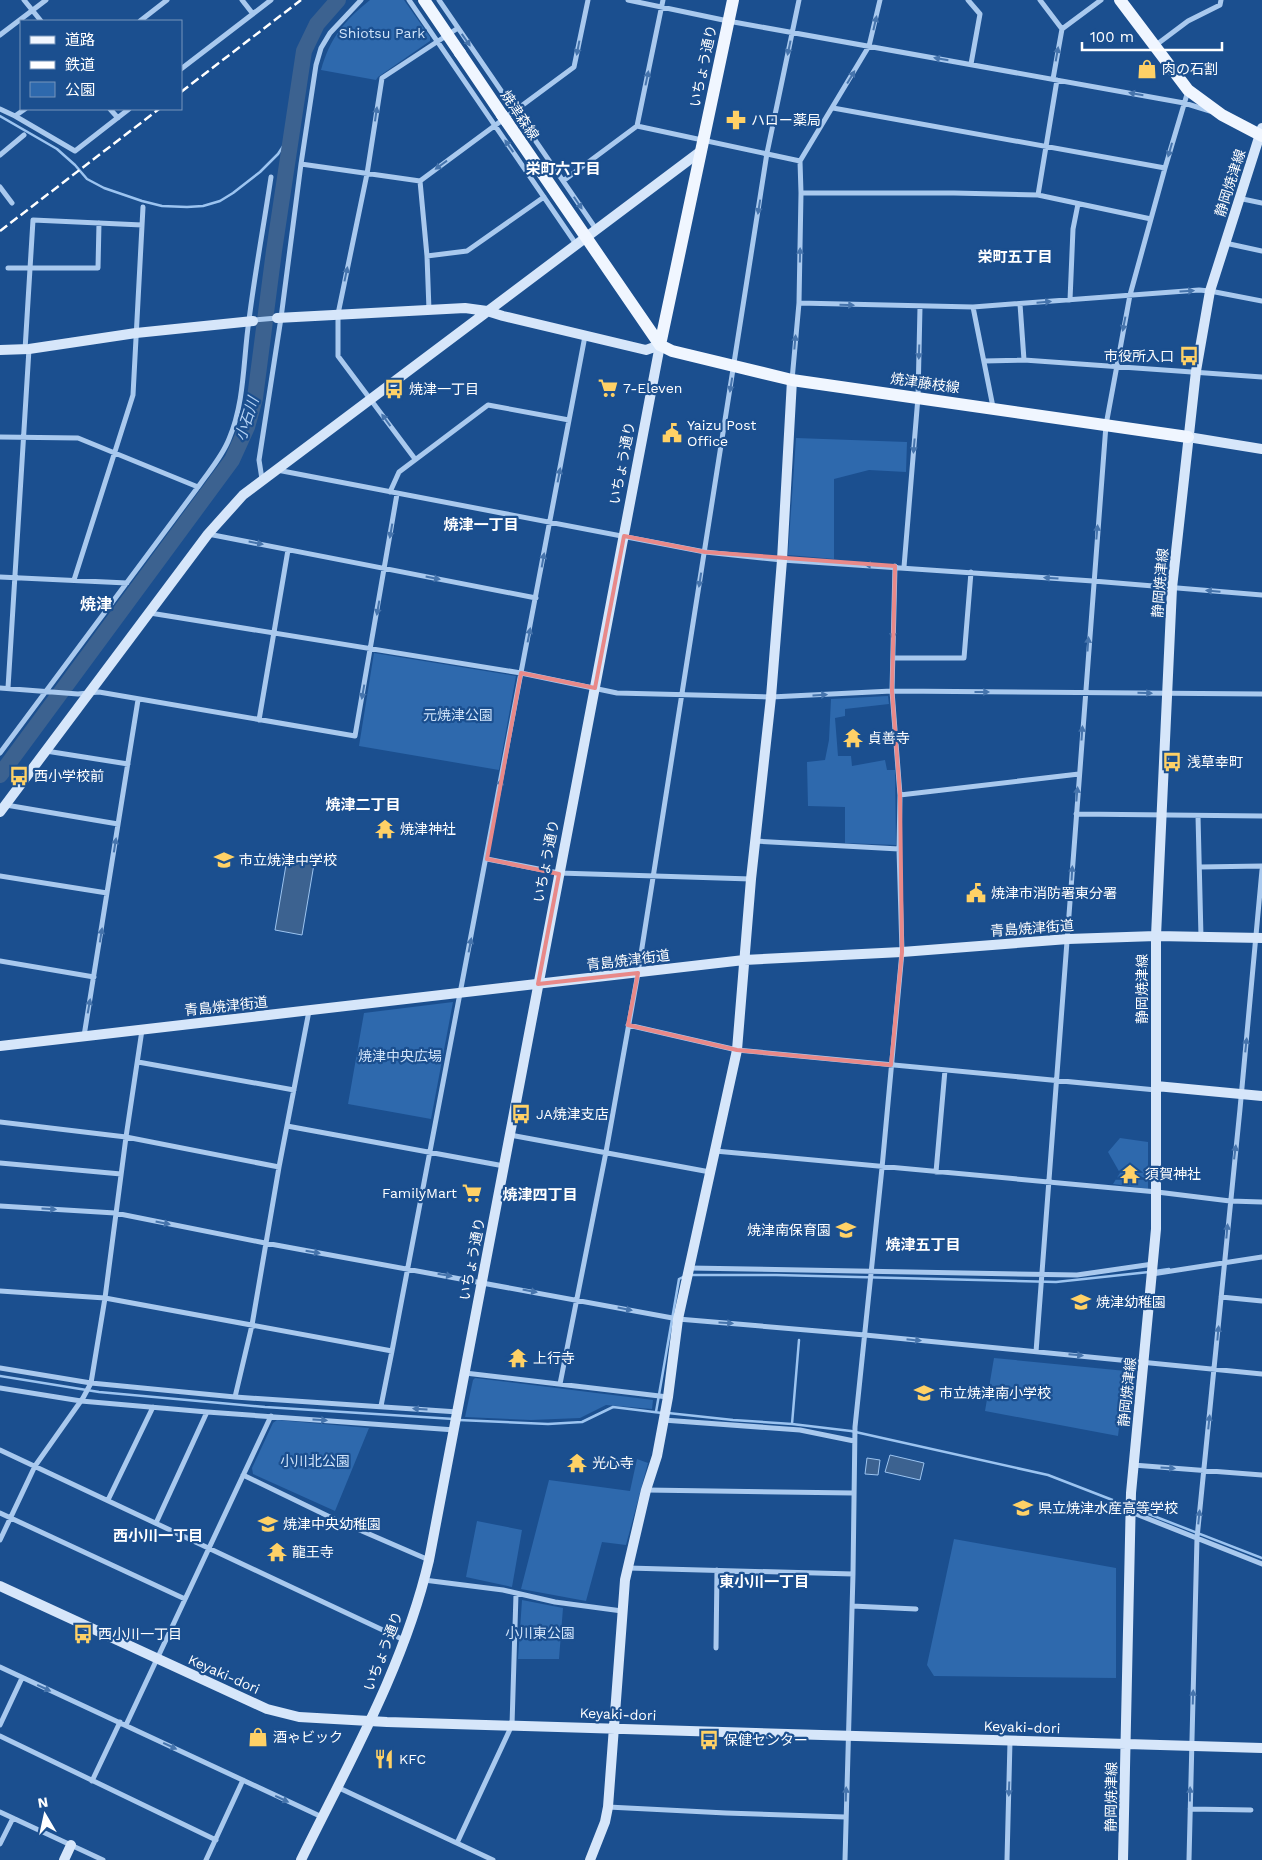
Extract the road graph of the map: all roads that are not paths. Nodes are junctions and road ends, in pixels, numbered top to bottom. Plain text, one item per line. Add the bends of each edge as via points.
1 (24, 0) edge
2 (46, 0) edge
3 (167, 0) edge
4 (242, 0) edge
5 (271, 0) edge
6 (360, 0) edge
7 (409, 0) edge
8 (424, 0) edge
9 (439, 0) edge
10 (588, 0) edge
11 (628, 0) edge
12 (663, 0) edge
13 (733, 0) edge
14 (799, 0) edge
15 (880, 0) edge
16 (968, 0) edge
17 (1040, 0) edge
18 (1101, 0) edge
19 (1120, 0) edge
20 (1221, 0) edge
21 (662, 7) junction
22 (32, 10) junction
23 (253, 14) junction
24 (40, 20) edge
25 (141, 20) edge
26 (728, 21) junction
27 (458, 28) junction
28 (1062, 29) junction
29 (793, 32) junction
30 (0, 35) edge
31 (438, 42) junction
32 (1156, 45) junction
33 (869, 46) junction
34 (971, 64) junction
35 (182, 68) edge
36 (1055, 80) junction
37 (1188, 90) junction
38 (1184, 103) junction
39 (833, 108) junction
40 (0, 109) edge
41 (24, 110) edge
42 (111, 110) edge
43 (128, 110) edge
44 (515, 111) junction
45 (1222, 115) junction
46 (15, 116) junction
47 (118, 118) junction
48 (494, 126) junction
49 (637, 126) junction
50 (1261, 133) edge
51 (24, 135) dead end
52 (702, 145) junction
53 (1045, 147) junction
54 (767, 153) junction
55 (0, 154) edge
56 (800, 161) junction
57 (301, 164) junction
58 (1164, 168) junction
59 (367, 174) junction
60 (271, 177) dead end
61 (420, 181) junction
62 (563, 181) junction
63 (0, 187) edge
64 (801, 193) junction
65 (1038, 195) junction
66 (544, 197) junction
67 (1238, 198) junction
68 (12, 203) dead end
69 (1262, 203) edge
70 (1078, 204) junction
71 (144, 207) dead end
72 (1151, 219) junction
73 (99, 223) junction
74 (142, 225) junction
75 (586, 237) junction
76 (1225, 242) junction
77 (1262, 251) edge
78 (427, 256) junction
79 (8, 268) dead end
80 (30, 269) junction
81 (1210, 291) junction
82 (1130, 295) junction
83 (1070, 300) junction
84 (1262, 301) edge
85 (798, 303) junction
86 (1020, 304) junction
87 (920, 306) junction
88 (973, 308) junction
89 (429, 310) junction
90 (487, 310) junction
91 (338, 314) junction
92 (279, 318) junction
93 (250, 321) junction
94 (136, 333) junction
95 (585, 336) junction
96 (660, 346) junction
97 (0, 350) edge
98 (27, 350) junction
99 (1024, 360) junction
100 (984, 361) junction
101 (734, 365) junction
102 (1116, 366) junction
103 (1196, 372) junction
104 (1262, 377) edge
105 (792, 380) junction
106 (918, 397) junction
107 (370, 398) junction
108 (993, 408) junction
109 (569, 420) junction
110 (1106, 425) junction
111 (1188, 436) junction
112 (0, 437) edge
113 (24, 437) junction
114 (1262, 449) edge
115 (114, 452) junction
116 (415, 459) junction
117 (275, 470) junction
118 (262, 480) junction
119 (198, 487) junction
120 (390, 492) junction
121 (398, 494) junction
122 (550, 522) junction
123 (208, 534) junction
124 (624, 536) junction
125 (288, 550) junction
126 (705, 552) junction
127 (782, 560) junction
128 (894, 566) junction
129 (904, 567) junction
130 (385, 569) junction
131 (971, 572) junction
132 (0, 577) edge
133 (16, 578) junction
134 (74, 580) junction
135 (1093, 581) junction
136 (127, 583) junction
137 (1172, 588) junction
138 (1262, 595) edge
139 (536, 598) junction
140 (150, 613) junction
141 (275, 633) junction
142 (370, 648) junction
143 (893, 658) junction
144 (521, 673) junction
145 (0, 688) edge
146 (8, 688) junction
147 (595, 688) junction
148 (47, 691) junction
149 (892, 691) junction
150 (1084, 692) junction
151 (88, 693) junction
152 (1167, 693) junction
153 (1262, 694) edge
154 (682, 696) junction
155 (771, 697) junction
156 (138, 700) junction
157 (259, 720) junction
158 (46, 751) junction
159 (0, 754) edge
160 (128, 764) junction
161 (1079, 774) junction
162 (900, 795) junction
163 (3, 808) edge
164 (1076, 814) junction
165 (1161, 816) junction
166 (1198, 816) junction
167 (1262, 816) edge
168 (118, 824) junction
169 (755, 842) junction
170 (899, 849) junction
171 (487, 859) junction
172 (1200, 866) junction
173 (1262, 866) edge
174 (1262, 870) edge
175 (560, 873) junction
176 (0, 876) edge
177 (654, 877) junction
178 (751, 879) junction
179 (107, 893) junction
180 (1156, 936) junction
181 (1201, 937) junction
182 (1260, 938) edge
183 (1068, 939) junction
184 (902, 952) junction
185 (744, 960) junction
186 (0, 961) edge
187 (638, 973) junction
188 (94, 977) junction
189 (538, 984) junction
190 (460, 993) junction
191 (309, 1010) junction
192 (628, 1025) junction
193 (142, 1029) junction
194 (84, 1036) junction
195 (0, 1046) edge
196 (737, 1050) junction
197 (138, 1062) junction
198 (891, 1065) junction
199 (945, 1070) junction
200 (1057, 1080) junction
201 (1156, 1088) junction
202 (294, 1090) junction
203 (1241, 1094) junction
204 (1262, 1096) edge
205 (0, 1122) edge
206 (287, 1126) junction
207 (510, 1135) junction
208 (126, 1137) junction
209 (715, 1151) junction
210 (430, 1152) junction
211 (606, 1152) junction
212 (0, 1163) edge
213 (504, 1166) junction
214 (279, 1167) junction
215 (882, 1168) junction
216 (711, 1172) junction
217 (936, 1172) junction
218 (121, 1174) junction
219 (1050, 1183) junction
220 (1157, 1192) junction
221 (1230, 1201) junction
222 (1262, 1202) edge
223 (0, 1206) edge
224 (115, 1213) junction
225 (265, 1243) junction
226 (1262, 1257) edge
227 (1224, 1262) junction
228 (689, 1268) junction
229 (408, 1269) junction
230 (1153, 1269) junction
231 (871, 1270) junction
232 (1043, 1274) junction
233 (482, 1282) junction
234 (0, 1291) edge
235 (1221, 1297) junction
236 (105, 1298) junction
237 (577, 1300) junction
238 (1262, 1301) edge
239 (678, 1319) junction
240 (252, 1325) junction
241 (865, 1335) junction
242 (392, 1351) junction
243 (1036, 1352) junction
244 (1144, 1361) junction
245 (0, 1368) edge
246 (1215, 1369) junction
247 (466, 1373) junction
248 (1262, 1374) edge
249 (560, 1384) junction
250 (90, 1385) junction
251 (0, 1388) edge
252 (235, 1397) junction
253 (668, 1397) junction
254 (82, 1400) junction
255 (382, 1406) junction
256 (153, 1407) junction
257 (207, 1412) junction
258 (458, 1413) junction
259 (271, 1416) junction
260 (662, 1420) junction
261 (455, 1429) junction
262 (854, 1441) junction
263 (0, 1450) edge
264 (1133, 1465) junction
265 (35, 1466) junction
266 (1204, 1470) junction
267 (1262, 1475) edge
268 (243, 1476) junction
269 (646, 1490) junction
270 (853, 1493) junction
271 (108, 1500) junction
272 (1130, 1512) junction
273 (0, 1513) edge
274 (11, 1518) junction
275 (156, 1523) junction
276 (1197, 1538) junction
277 (0, 1540) edge
278 (209, 1549) junction
279 (429, 1560) junction
280 (1262, 1564) edge
281 (628, 1568) junction
282 (718, 1570) junction
283 (853, 1574) junction
284 (424, 1580) junction
285 (0, 1586) edge
286 (516, 1594) junction
287 (185, 1599) junction
288 (852, 1606) junction
289 (916, 1609) dead end
290 (623, 1611) junction
291 (404, 1640) junction
292 (716, 1648) dead end
293 (157, 1659) junction
294 (0, 1667) edge
295 (22, 1678) junction
296 (370, 1721) junction
297 (123, 1724) junction
298 (0, 1725) edge
299 (512, 1725) junction
300 (615, 1728) junction
301 (848, 1735) junction
302 (0, 1736) edge
303 (1010, 1740) junction
304 (1126, 1744) junction
305 (1191, 1746) junction
306 (1262, 1748) edge
307 (242, 1780) junction
308 (92, 1781) junction
309 (337, 1786) junction
310 (608, 1807) junction
311 (1190, 1809) junction
312 (1251, 1810) dead end
313 (0, 1812) edge
314 (322, 1817) junction
315 (845, 1817) junction
316 (13, 1818) junction
317 (216, 1840) junction
318 (457, 1843) junction
319 (0, 1844) edge
320 (71, 1845) junction
321 (64, 1860) edge
322 (103, 1860) edge
323 (206, 1860) edge
324 (301, 1860) edge
325 (493, 1860) edge
326 (590, 1860) edge
327 (845, 1860) edge
328 (1007, 1860) edge
329 (1124, 1860) edge
330 (1189, 1860) edge

1 - 22 street
2 - 22 street
3 - 25 street
4 - 23 street
5 - 23 street
6 - 57 street via 321,48
7 - 31 street
8 - 75 main road, 焼津森線, bridge
9 - 27 street
10 -> 44 street via 574,68
11 - 21 street
12 - 21 street
13 - 26 main road, いちょう通り
14 - 29 street
33 -> 15 street
16 - 34 street via 980,14
17 - 28 street
18 - 28 street
19 - 32 main road
20 - 32 street via 1220,4 1188,21
21 - 26 street
49 -> 21 street
22 - 24 street
22 - 30 street
23 - 35 street
26 - 29 street
26 - 52 main road, いちょう通り
27 - 31 street
27 -> 44 street
36 -> 28 street
29 - 33 street
29 -> 54 street
31 - 48 street
59 -> 31 street via 382,78
32 - 37 main road
34 -> 33 street
39 -> 33 street
34 - 36 street
38 -> 36 street
36 - 53 street
37 - 38 street
37 - 45 main road
38 - 45 street
38 -> 58 street
39 - 53 street
39 - 56 street
40 - 46 street
41 - 46 street
42 - 47 street
43 - 47 street
44 - 48 street
44 - 62 street
45 - 50 main road
46 - 47 street via 75,151
48 -> 61 street
66 -> 48 street
49 - 52 street
49 - 62 street
50 - 67 street, 静岡焼津線
51 - 55 street
52 - 54 street
52 - 75 street
52 - 96 main road, いちょう通り
53 - 58 street
53 - 65 street
54 - 56 street
54 -> 101 street
56 - 64 street
57 - 59 street
57 - 92 street
58 - 72 street
59 - 61 street
91 -> 59 street
60 - 93 street
61 - 78 street
62 -> 75 street
63 - 68 street
64 - 65 street
85 -> 64 street
65 - 70 street
66 - 75 street
66 - 78 street via 467,251
67 - 69 street
67 - 76 street, 静岡焼津線
70 - 72 street
70 - 83 street via 1073,229
71 - 74 street
72 - 82 street
73 - 74 street
73 - 80 street via 98,268
73 - 80 street via 33,220
74 - 94 street
75 - 90 street
75 - 96 main road, 焼津森線
76 - 77 street
76 - 81 street, 静岡焼津線
78 - 89 street
79 - 80 street
80 - 98 street
82 -> 81 street
81 - 84 street
81 - 103 street, 静岡焼津線
82 - 83 street
82 -> 102 street
86 -> 83 street
85 -> 87 street
105 -> 85 street
86 - 88 street
86 - 99 street
87 - 88 street
87 -> 106 street
88 - 100 street
89 - 90 street
89 - 91 street
90 - 95 street
90 - 107 street
91 - 92 street
91 - 107 street via 338,356
92 - 93 street
92 - 118 street via 259,460
93 - 94 street
93 - 119 street via 244,381 233,430 222,453
94 - 98 street
94 - 115 street via 133,395
95 - 96 street via 646,350
95 - 109 street
96 - 101 main road, 焼津藤枝線
96 - 124 street, いちょう通り
97 - 98 street
98 - 113 street
99 - 100 street
99 - 102 street
100 - 108 street
101 - 105 main road, 焼津藤枝線
101 -> 126 street
102 - 103 street
102 - 110 street
103 - 104 street
103 - 111 street, 静岡焼津線
105 - 106 main road, 焼津藤枝線
105 - 127 street
106 - 108 main road, 焼津藤枝線
106 -> 129 street
116 -> 107 street
107 - 117 street
108 - 110 main road, 焼津藤枝線
109 - 116 street via 488,405
122 -> 109 street
110 - 111 main road, 焼津藤枝線
135 -> 110 street
111 - 114 street
111 - 137 street, 静岡焼津線
112 - 113 street
113 - 115 street via 78,438
113 - 133 street
115 - 119 street
115 - 134 street
116 - 120 street via 399,472
117 - 118 street
117 - 120 street
118 - 123 street via 243,495
119 - 136 street
120 - 121 street
121 - 122 street
121 -> 130 street
122 - 124 street
139 -> 122 street
123 -> 125 street
123 - 140 street
124 - 126 street
124 - 147 street, いちょう通り
125 - 130 street
125 - 141 street
126 - 127 street
126 -> 154 street
128 -> 127 street
127 - 155 street
128 - 129 street
128 -> 143 street
129 - 131 street
130 -> 139 street
130 -> 142 street
135 -> 131 street
131 - 143 street via 964,658
132 - 133 street
133 - 134 street
133 - 146 street
134 - 136 street
135 - 137 street
150 -> 135 street
136 - 148 street
138 -> 137 street
137 - 152 street, 静岡焼津線
144 -> 139 street
140 - 141 street
140 - 151 street
141 - 142 street
141 - 157 street
142 - 144 street
142 -> 157 street via 355,736
143 - 149 street
144 - 147 street
171 -> 144 street
145 - 146 street
146 - 148 street
147 - 154 street via 618,693
147 - 175 street, いちょう通り
148 - 151 street
148 - 159 street
149 -> 150 street
155 -> 149 street
149 - 162 street
150 -> 152 street
161 -> 150 street
151 - 156 street via 100,692
151 - 158 street
152 - 153 street
152 - 165 street, 静岡焼津線
154 - 155 street
154 - 177 street
155 - 169 street
156 - 157 street
156 - 160 street
158 - 160 street
158 - 163 street
160 - 168 street
161 - 162 street
164 -> 161 street
162 - 170 street
163 - 168 street
164 - 165 street
183 -> 164 street
165 - 166 street
165 - 180 street, 静岡焼津線
166 - 167 street
166 - 172 street
179 -> 168 street
169 - 170 street
169 - 178 street
170 - 184 street
171 - 175 street
190 -> 171 street
172 - 173 street
172 - 181 street
174 - 182 street
175 - 177 street
175 - 189 street, いちょう通り
176 - 179 street
177 - 178 street
177 - 187 street
178 - 185 street
188 -> 179 street
180 - 181 street, 青島焼津街道
180 - 183 street, 青島焼津街道
180 - 201 street, 静岡焼津線
181 - 182 street, 青島焼津街道
203 -> 182 street
183 - 184 street, 青島焼津街道
183 - 200 street
184 - 185 street, 青島焼津街道
184 - 198 street
185 - 187 street, 青島焼津街道
185 - 196 street
186 - 188 street
187 - 189 street, 青島焼津街道
187 - 192 street
194 -> 188 street
189 - 190 street, 青島焼津街道
189 - 207 street, いちょう通り
190 - 191 street, 青島焼津街道
190 - 210 street
191 - 193 street, 青島焼津街道
191 - 202 street
192 - 196 street
192 - 211 street
193 - 194 street, 青島焼津街道
193 - 197 street
194 - 195 street, 青島焼津街道
196 - 198 street
196 - 209 street
197 - 202 street
197 - 208 street
198 - 199 street
198 - 215 street
199 - 200 street
199 - 217 street
200 - 201 street
200 - 219 street
201 - 203 street
201 - 220 street, 静岡焼津線
202 - 206 street
203 - 204 street
221 -> 203 street
205 - 208 street
206 - 210 street
206 - 214 street
207 - 211 street
207 - 213 street, いちょう通り
208 - 214 street
208 - 218 street
209 - 215 street
209 - 216 street
210 - 213 street
210 - 229 street
211 - 216 street
211 - 237 street
212 - 218 street
213 - 233 street, いちょう通り
214 - 225 street
215 - 217 street
215 - 231 street
216 - 228 street
217 - 219 street
218 - 224 street
219 - 220 street
219 - 232 street
220 - 221 street
220 - 230 street, 静岡焼津線
221 - 222 street
227 -> 221 street
223 -> 224 street
224 -> 225 street
224 - 236 street
225 -> 229 street
225 - 240 street
226 - 227 street
227 - 230 street
227 - 235 street
228 - 231 street
228 - 239 street
229 -> 233 street
229 - 242 street
230 - 232 street via 1077,1275
230 - 244 street, 静岡焼津線
231 - 232 street
231 - 241 street
232 - 243 street
233 -> 237 street
233 - 247 street, いちょう通り
234 - 236 street
235 - 238 street
246 -> 235 street
236 - 240 street
236 - 250 street
237 -> 239 street
237 - 249 street
239 -> 241 street
239 - 253 street
240 - 242 street
240 - 252 street
241 -> 243 street
241 - 262 street
242 - 255 street
243 -> 244 street
244 - 246 street
244 - 264 street, 静岡焼津線
245 - 250 street
246 - 248 street
266 -> 246 street
247 - 249 street
247 - 258 street, いちょう通り
249 - 253 street
250 - 252 street
250 - 254 street
251 - 254 street
252 - 255 street
253 - 260 street
254 - 256 street
254 - 265 street
258 -> 255 street
256 - 257 street
256 - 271 street
257 - 259 street
257 - 275 street
258 - 261 street, いちょう通り
259 -> 261 street
259 - 268 street
260 - 262 street via 800,1430
260 - 269 street via 657,1456
261 - 279 street, いちょう通り
262 - 270 street
263 - 265 street
264 -> 266 street
264 - 272 street, 静岡焼津線
265 - 271 street
265 - 274 street
266 - 267 street
276 -> 266 street
268 - 278 street
268 - 279 street
269 - 270 street
269 - 281 street
270 - 283 street
271 - 275 street
272 - 276 street
272 - 304 street, 静岡焼津線
273 - 274 street
274 - 277 street
274 - 287 street
275 - 278 street
276 - 280 street
305 -> 276 street
278 - 287 street
278 - 291 street
279 - 284 street, いちょう通り
281 - 282 street
281 - 290 street
282 - 283 street
282 - 292 street
283 - 288 street
284 - 286 street
284 - 291 street, いちょう通り
285 - 293 street, Keyaki-dori
286 - 290 street
286 - 299 street
287 - 293 street
288 - 289 street
288 - 301 street
290 - 300 street
291 - 296 street, いちょう通り
293 - 296 street, Keyaki-dori via 282,1714
293 - 297 street
294 - 295 street
295 -> 297 street
295 - 298 street
296 - 299 street, Keyaki-dori
296 - 309 street, いちょう通り
297 -> 307 street
297 - 308 street
299 - 300 street, Keyaki-dori
299 - 318 street
300 - 301 street, Keyaki-dori
300 - 310 street
301 - 303 street, Keyaki-dori
315 -> 301 street
302 - 308 street
303 - 304 street, Keyaki-dori
303 -> 328 street
304 - 305 street, Keyaki-dori
304 - 329 street, 静岡焼津線
305 - 306 street, Keyaki-dori
311 -> 305 street
307 -> 314 street
307 - 317 street
308 - 317 street
309 - 314 street, いちょう通り
309 - 318 street
310 - 315 street
310 - 326 street
311 - 312 street
311 - 330 street
313 - 316 street
314 - 324 street, いちょう通り
315 - 327 street
316 - 319 street
316 - 320 street
317 - 323 street
318 - 325 street
320 - 321 street
320 - 322 street

